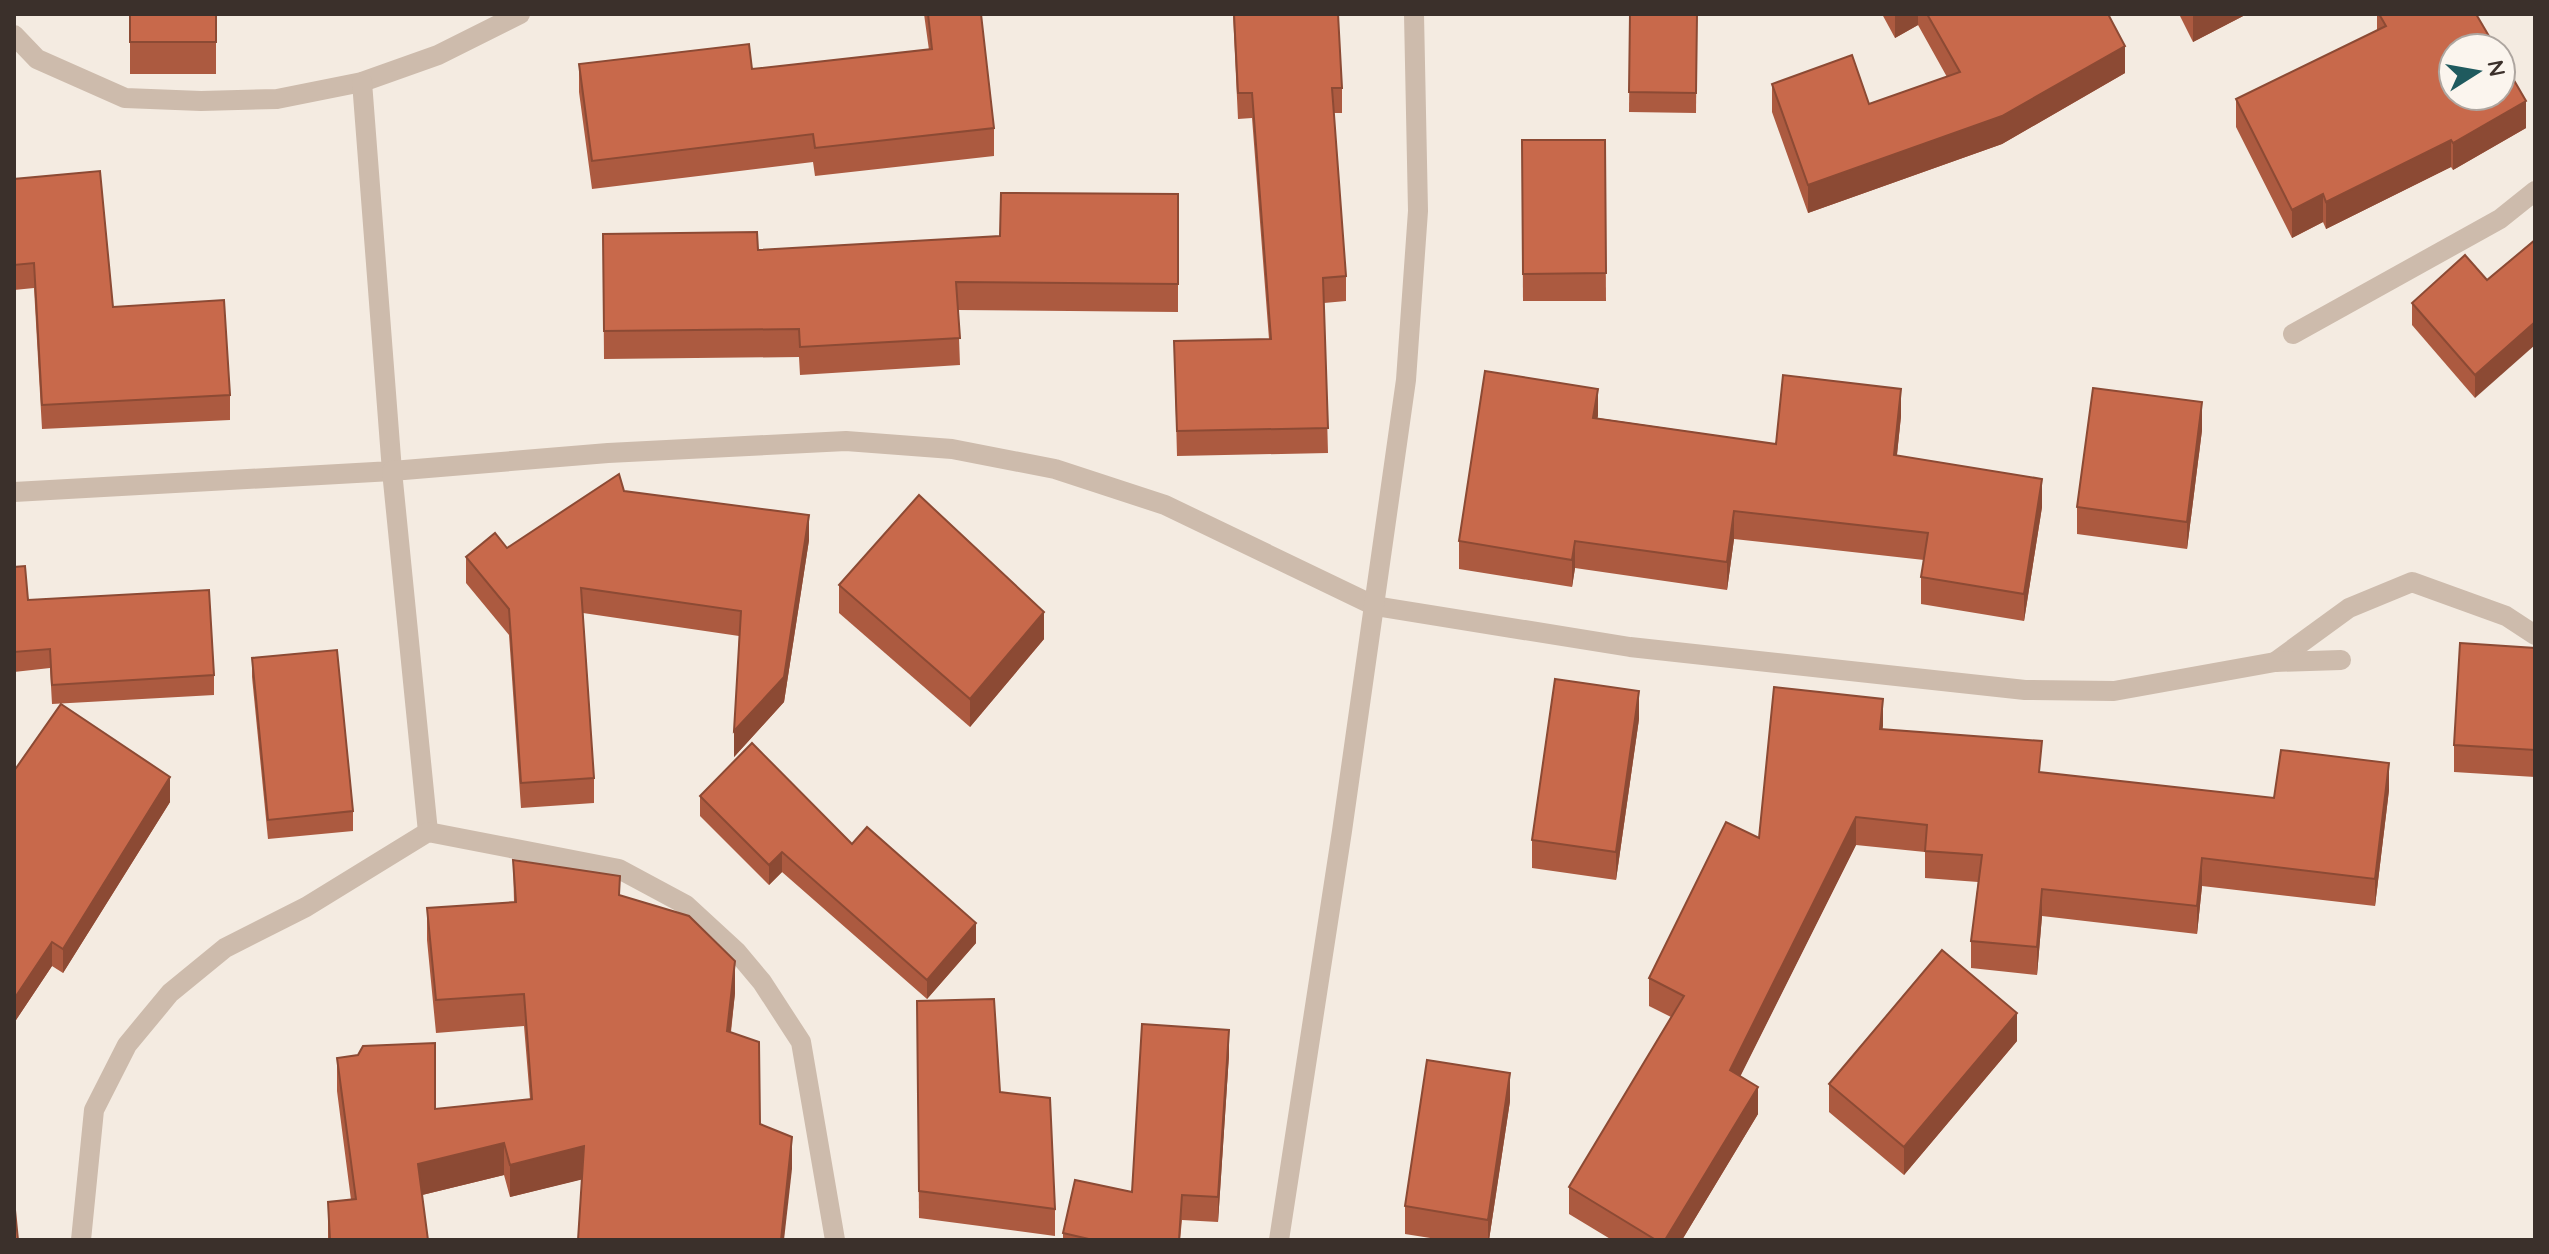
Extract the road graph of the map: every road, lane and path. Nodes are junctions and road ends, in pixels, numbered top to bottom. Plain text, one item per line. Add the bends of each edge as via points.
1 (520, 14) edge
2 (1414, 14) edge
3 (14, 35) edge
4 (362, 82) junction
5 (2535, 191) edge
6 (2293, 334) dead end
7 (392, 471) junction
8 (14, 492) edge
9 (1375, 606) junction
10 (2535, 635) edge
11 (2341, 660) dead end
12 (2275, 662) junction
13 (428, 832) junction
14 (81, 1240) edge
15 (835, 1240) edge
16 (1279, 1240) edge

1 - 4 street via 438,55
2 - 9 street via 1417,226 1406,380
3 - 4 street via 37,59 125,98 277,99
4 - 7 street
5 - 6 street via 2500,219
7 - 8 street
7 - 9 street via 846,441 952,449 1055,469 1165,505
7 - 13 street
9 - 12 street via 1630,647 2025,690 2114,691
9 - 16 street
10 - 12 street via 2506,616 2412,582 2349,608
11 - 12 street
13 - 14 street via 306,907 225,948 170,993 127,1045 94,1110
13 - 15 street via 619,869 686,905 736,951 801,1042

